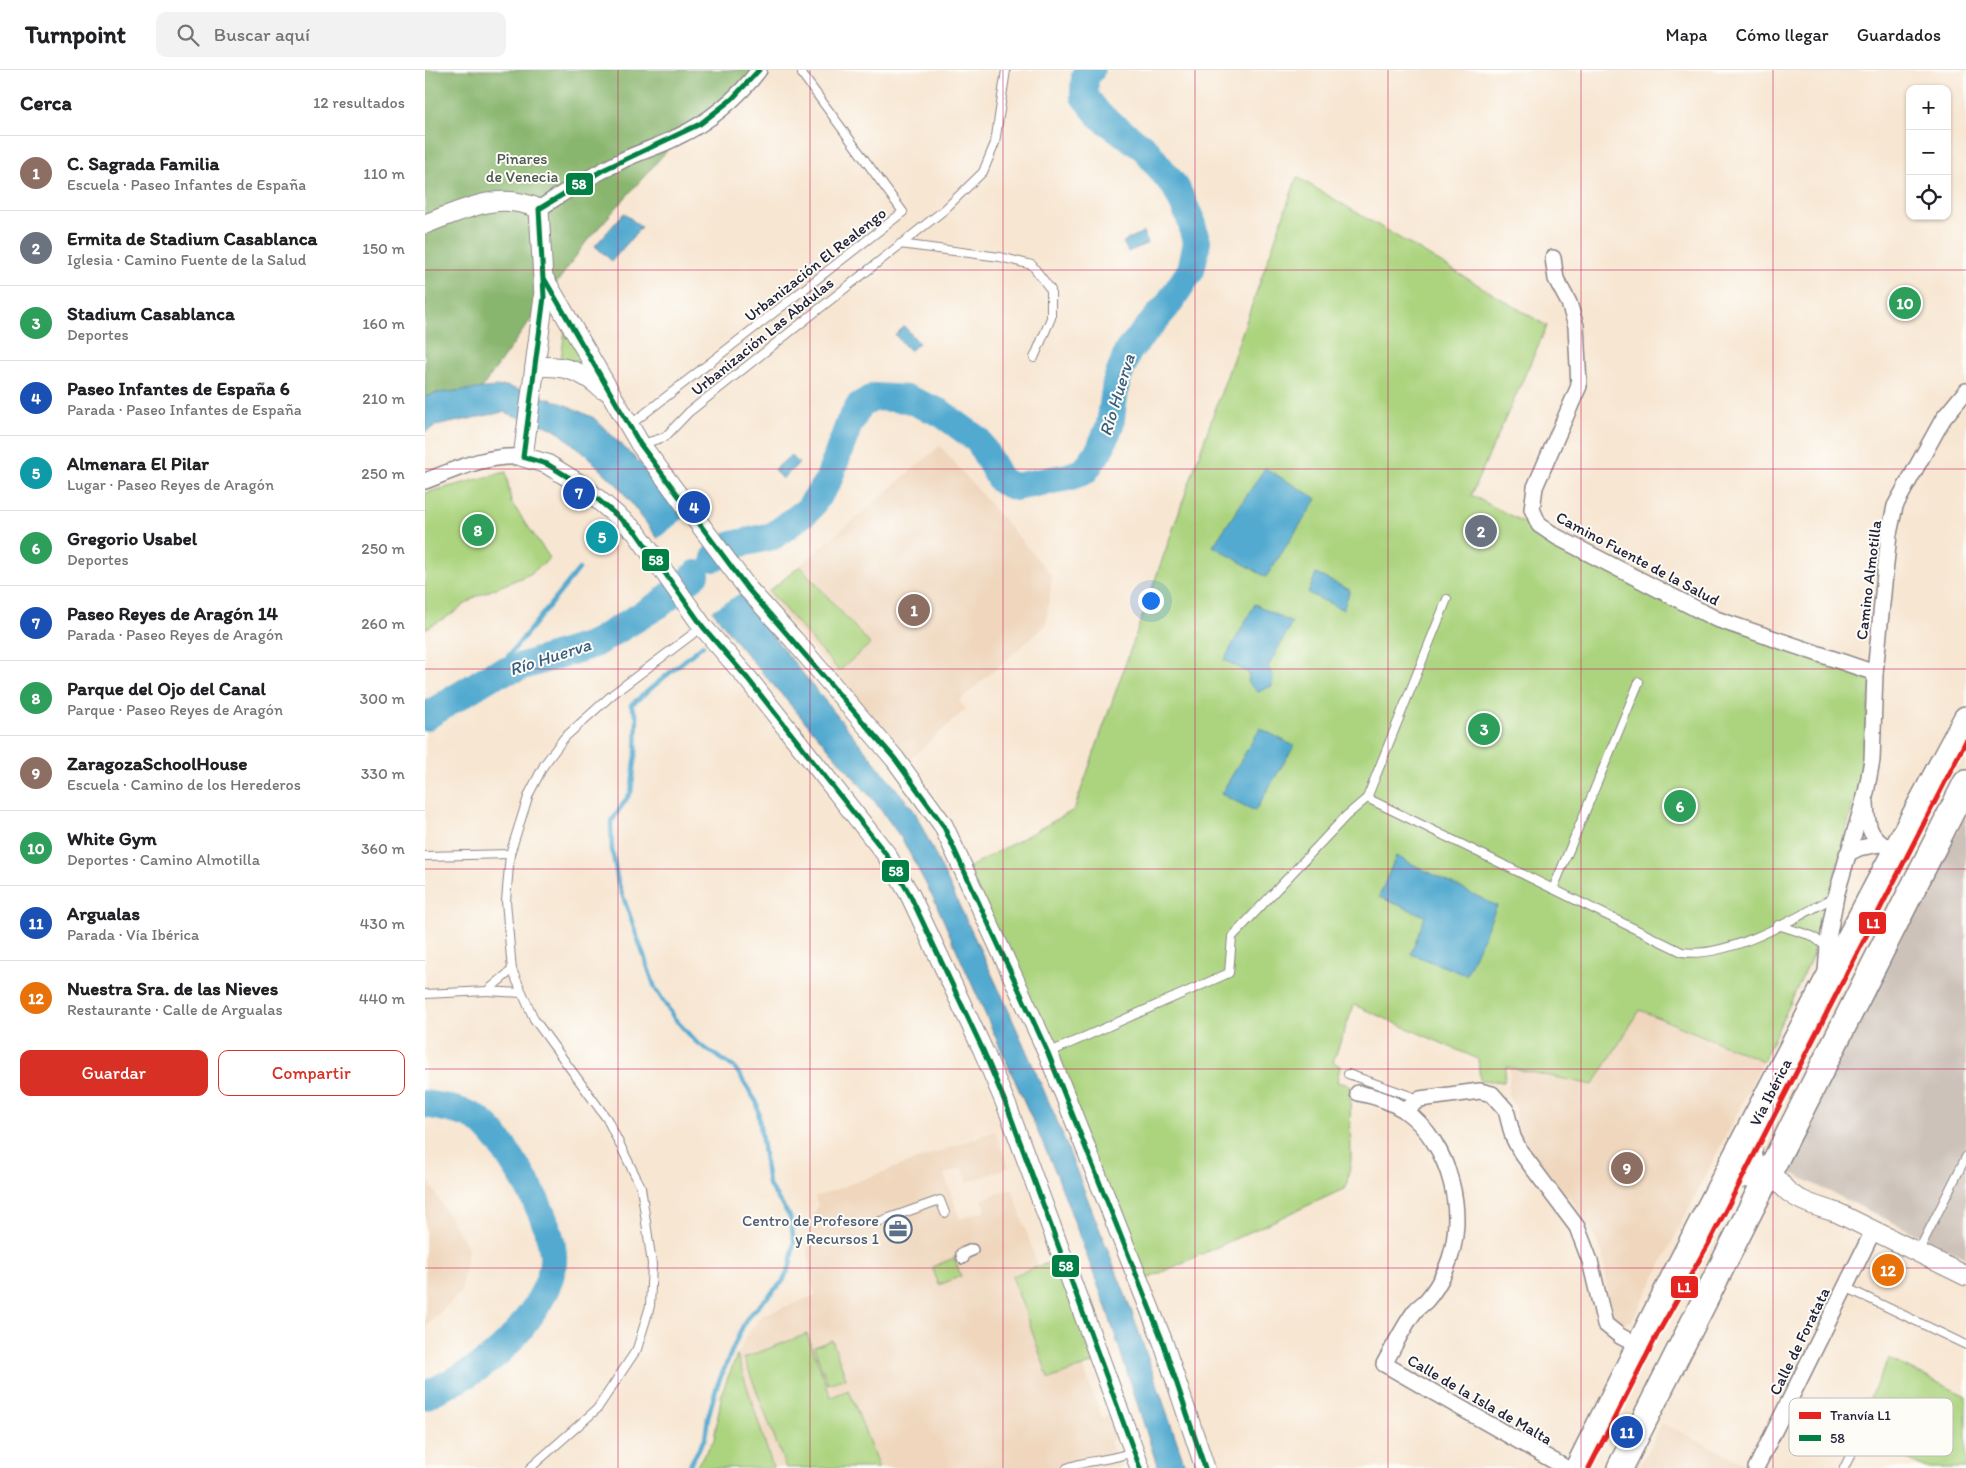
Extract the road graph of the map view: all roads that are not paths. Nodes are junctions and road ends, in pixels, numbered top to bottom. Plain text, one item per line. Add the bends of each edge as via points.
1 (759, 70) edge
2 (802, 70) edge
3 (1006, 70) edge
4 (539, 209) junction
5 (425, 224) edge
6 (900, 244) junction
7 (1553, 258) dead end
8 (545, 280) junction
9 (1035, 358) dead end
10 (534, 375) junction
11 (1966, 391) edge
12 (613, 401) junction
13 (628, 426) junction
14 (640, 444) junction
15 (523, 457) junction
16 (425, 481) edge
17 (1447, 599) dead end
18 (703, 623) junction
19 (1875, 673) junction
20 (1639, 682) dead end
21 (1966, 718) edge
22 (1966, 783) edge
23 (1866, 794) junction
24 (1367, 798) junction
25 (1888, 848) junction
26 (510, 854) junction
27 (1847, 854) junction
28 (425, 856) edge
29 (1553, 889) junction
30 (1836, 896) junction
31 (1778, 926) junction
32 (1828, 948) junction
33 (512, 970) junction
34 (1826, 982) junction
35 (487, 991) junction
36 (522, 993) junction
37 (425, 994) edge
38 (1048, 1053) junction
39 (1348, 1074) dead end
40 (1358, 1093) dead end
41 (1420, 1099) junction
42 (1404, 1110) junction
43 (1760, 1113) junction
44 (1966, 1157) edge
45 (1773, 1179) junction
46 (1718, 1187) junction
47 (945, 1212) dead end
48 (875, 1223) dead end
49 (1873, 1231) junction
50 (1918, 1252) junction
51 (1966, 1276) edge
52 (1845, 1287) junction
53 (1966, 1345) edge
54 (1639, 1346) junction
55 (1790, 1398) edge
56 (1789, 1401) edge
57 (1850, 1456) edge
58 (1137, 1460) edge
59 (530, 1468) edge
60 (1067, 1468) edge
61 (1205, 1468) edge
62 (1566, 1468) edge
63 (1578, 1468) edge
64 (1619, 1468) edge
65 (1756, 1468) edge
66 (1844, 1468) edge

1 - 4 street via 725,106 679,137 625,159
2 - 13 lane, Urbanización El Realengo via 903,212
3 - 6 lane, Urbanización Las Abdulas via 995,143 983,172 944,210
4 - 5 street via 514,201 485,202
4 - 8 street
6 - 9 lane via 1000,257 1032,265 1051,290 1051,318
6 - 14 lane, Urbanización Las Abdulas via 689,412 665,437
7 - 19 street, Camino Fuente de la Salud via 1555,280 1569,302 1576,326 1579,386 1535,487 1532,509 1539,524 1557,537 1716,619
8 - 10 street
8 - 12 street
10 - 12 street via 562,367 575,370 595,383
10 - 15 street
11 - 19 street, Camino Almotilla via 1943,419 1895,506 1889,534
12 - 13 street
13 - 14 street
14 - 38 street via 747,589 794,640 936,812
15 - 16 street via 483,460
15 - 18 street via 547,464 581,485 624,521
17 - 24 lane
18 - 26 lane via 613,694 564,738 529,794
18 - 58 street via 886,854 910,895 1008,1109
19 - 23 street, Camino Almotilla via 1875,735
20 - 29 lane
21 - 25 highway, Vía Ibérica
22 - 45 highway
23 - 25 street, Camino Almotilla via 1868,825 1874,839
23 - 27 street, Camino Almotilla
24 - 29 lane
24 - 38 lane via 1346,816 1232,937 1229,973
25 - 27 street via 1866,846
25 - 34 highway, Vía Ibérica
26 - 28 lane
26 - 33 lane via 506,901
27 - 30 street, Camino Almotilla
29 - 31 lane via 1682,952 1722,948
30 - 31 lane
30 - 32 street, Camino Almotilla
31 - 32 lane via 1805,933
32 - 34 street, Camino Almotilla
33 - 35 lane
33 - 36 lane
34 - 43 highway, Vía Ibérica
35 - 36 lane
35 - 37 lane
36 - 59 lane via 534,1019 607,1118 641,1187 652,1264 650,1306 637,1349 597,1409
38 - 61 street via 1163,1342
39 - 41 lane
40 - 42 street, Calle de la Isla de Malta via 1381,1098
41 - 42 street
41 - 54 street via 1480,1091 1492,1094 1500,1101 1520,1151 1577,1227 1590,1261 1605,1324
42 - 62 street, Calle de la Isla de Malta via 1426,1132 1447,1167 1455,1210 1455,1230 1447,1267 1437,1286 1415,1311 1384,1364
43 - 45 street via 1752,1150 1754,1163
43 - 46 highway, Vía Ibérica
44 - 50 lane
45 - 46 street via 1742,1178
45 - 49 street via 1820,1198 1838,1213
45 - 64 highway
46 - 54 highway, Vía Ibérica
47 - 48 lane via 940,1200
49 - 50 street
49 - 52 street, Calle de Foratata
50 - 51 street
52 - 53 lane
52 - 55 street, Calle de Foratata
54 - 63 highway, Vía Ibérica
56 - 65 street, Calle de Foratata
57 - 66 lane
58 - 60 lane via 1120,1458 1083,1462

